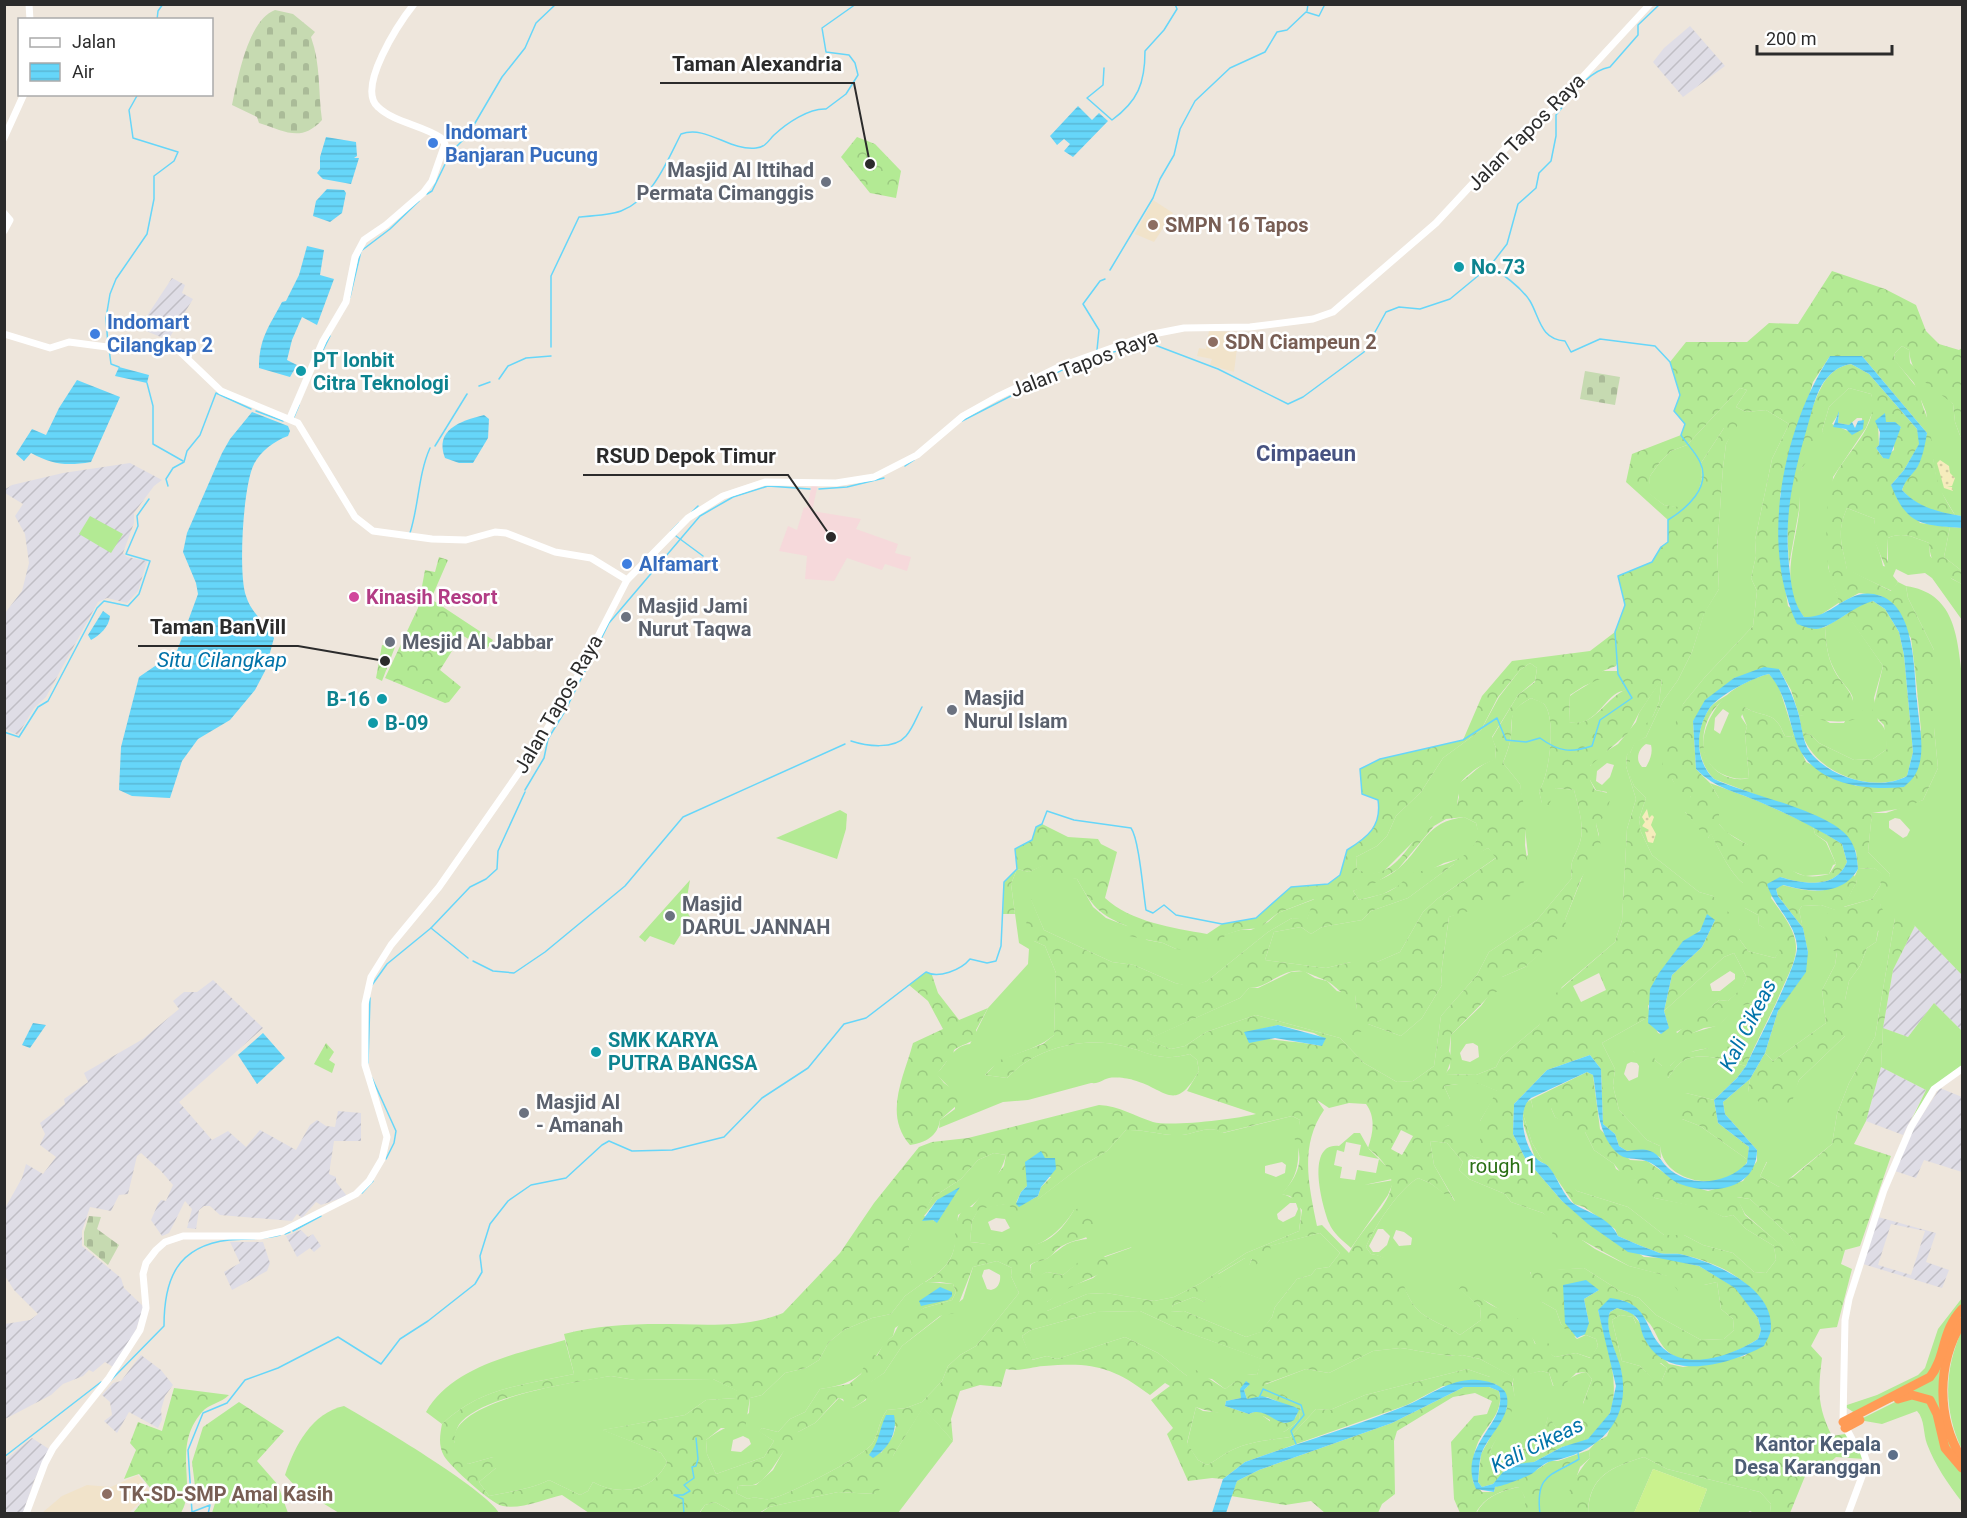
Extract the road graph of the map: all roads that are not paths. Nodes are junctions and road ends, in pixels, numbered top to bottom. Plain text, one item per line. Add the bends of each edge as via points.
1 (414, 4) edge
2 (1650, 4) edge
3 (23, 96) edge
4 (4, 138) edge
5 (4, 213) edge
6 (4, 231) edge
7 (4, 334) edge
8 (292, 420) junction
9 (627, 580) junction
10 (1962, 1069) edge
11 (1962, 1309) edge
12 (1962, 1322) edge
13 (1962, 1330) edge
14 (1844, 1406) junction
15 (1858, 1417) junction
16 (1844, 1425) junction
17 (1853, 1441) junction
18 (1962, 1450) edge
19 (1962, 1459) edge
20 (1962, 1468) edge
21 (26, 1514) edge
22 (1848, 1514) edge

1 - 8 main road via 372,77 372,98 388,114 441,138 444,148 432,181 423,193 364,240 356,255 346,302 327,334
2 - 9 main road, Jalan Tapos Raya via 1553,109 1514,139 1445,214 1333,312 1313,319 1250,327 1162,331 1093,354 972,411 917,454 874,477 836,483 765,482 723,496 688,518
3 - 4 main road
5 - 6 main road via 10,220
7 - 8 main road via 50,348 69,342 108,346 168,343 188,357 221,391
8 - 9 main road via 319,454 355,517 373,531 450,540 506,533 555,552 591,558
9 - 21 main road, Jalan Tapos Raya via 573,685 534,750 439,888 391,945 371,977 365,1004 365,1065 387,1137 374,1172 356,1194 283,1231 260,1236 190,1235 165,1242 146,1263 146,1308 140,1330 107,1381 53,1448
10 - 14 main road via 1930,1094 1884,1190 1846,1310
11 - 15 highway via 1946,1333 1930,1377
12 - 19 highway via 1949,1351 1943,1397 1949,1430
13 - 18 highway via 1950,1362 1947,1391 1951,1420
14 - 15 main road
14 - 16 main road
15 - 16 highway
15 - 17 main road
15 - 20 highway via 1907,1396 1925,1397 1935,1407 1945,1448
16 - 17 main road
17 - 22 main road via 1863,1451 1867,1465

